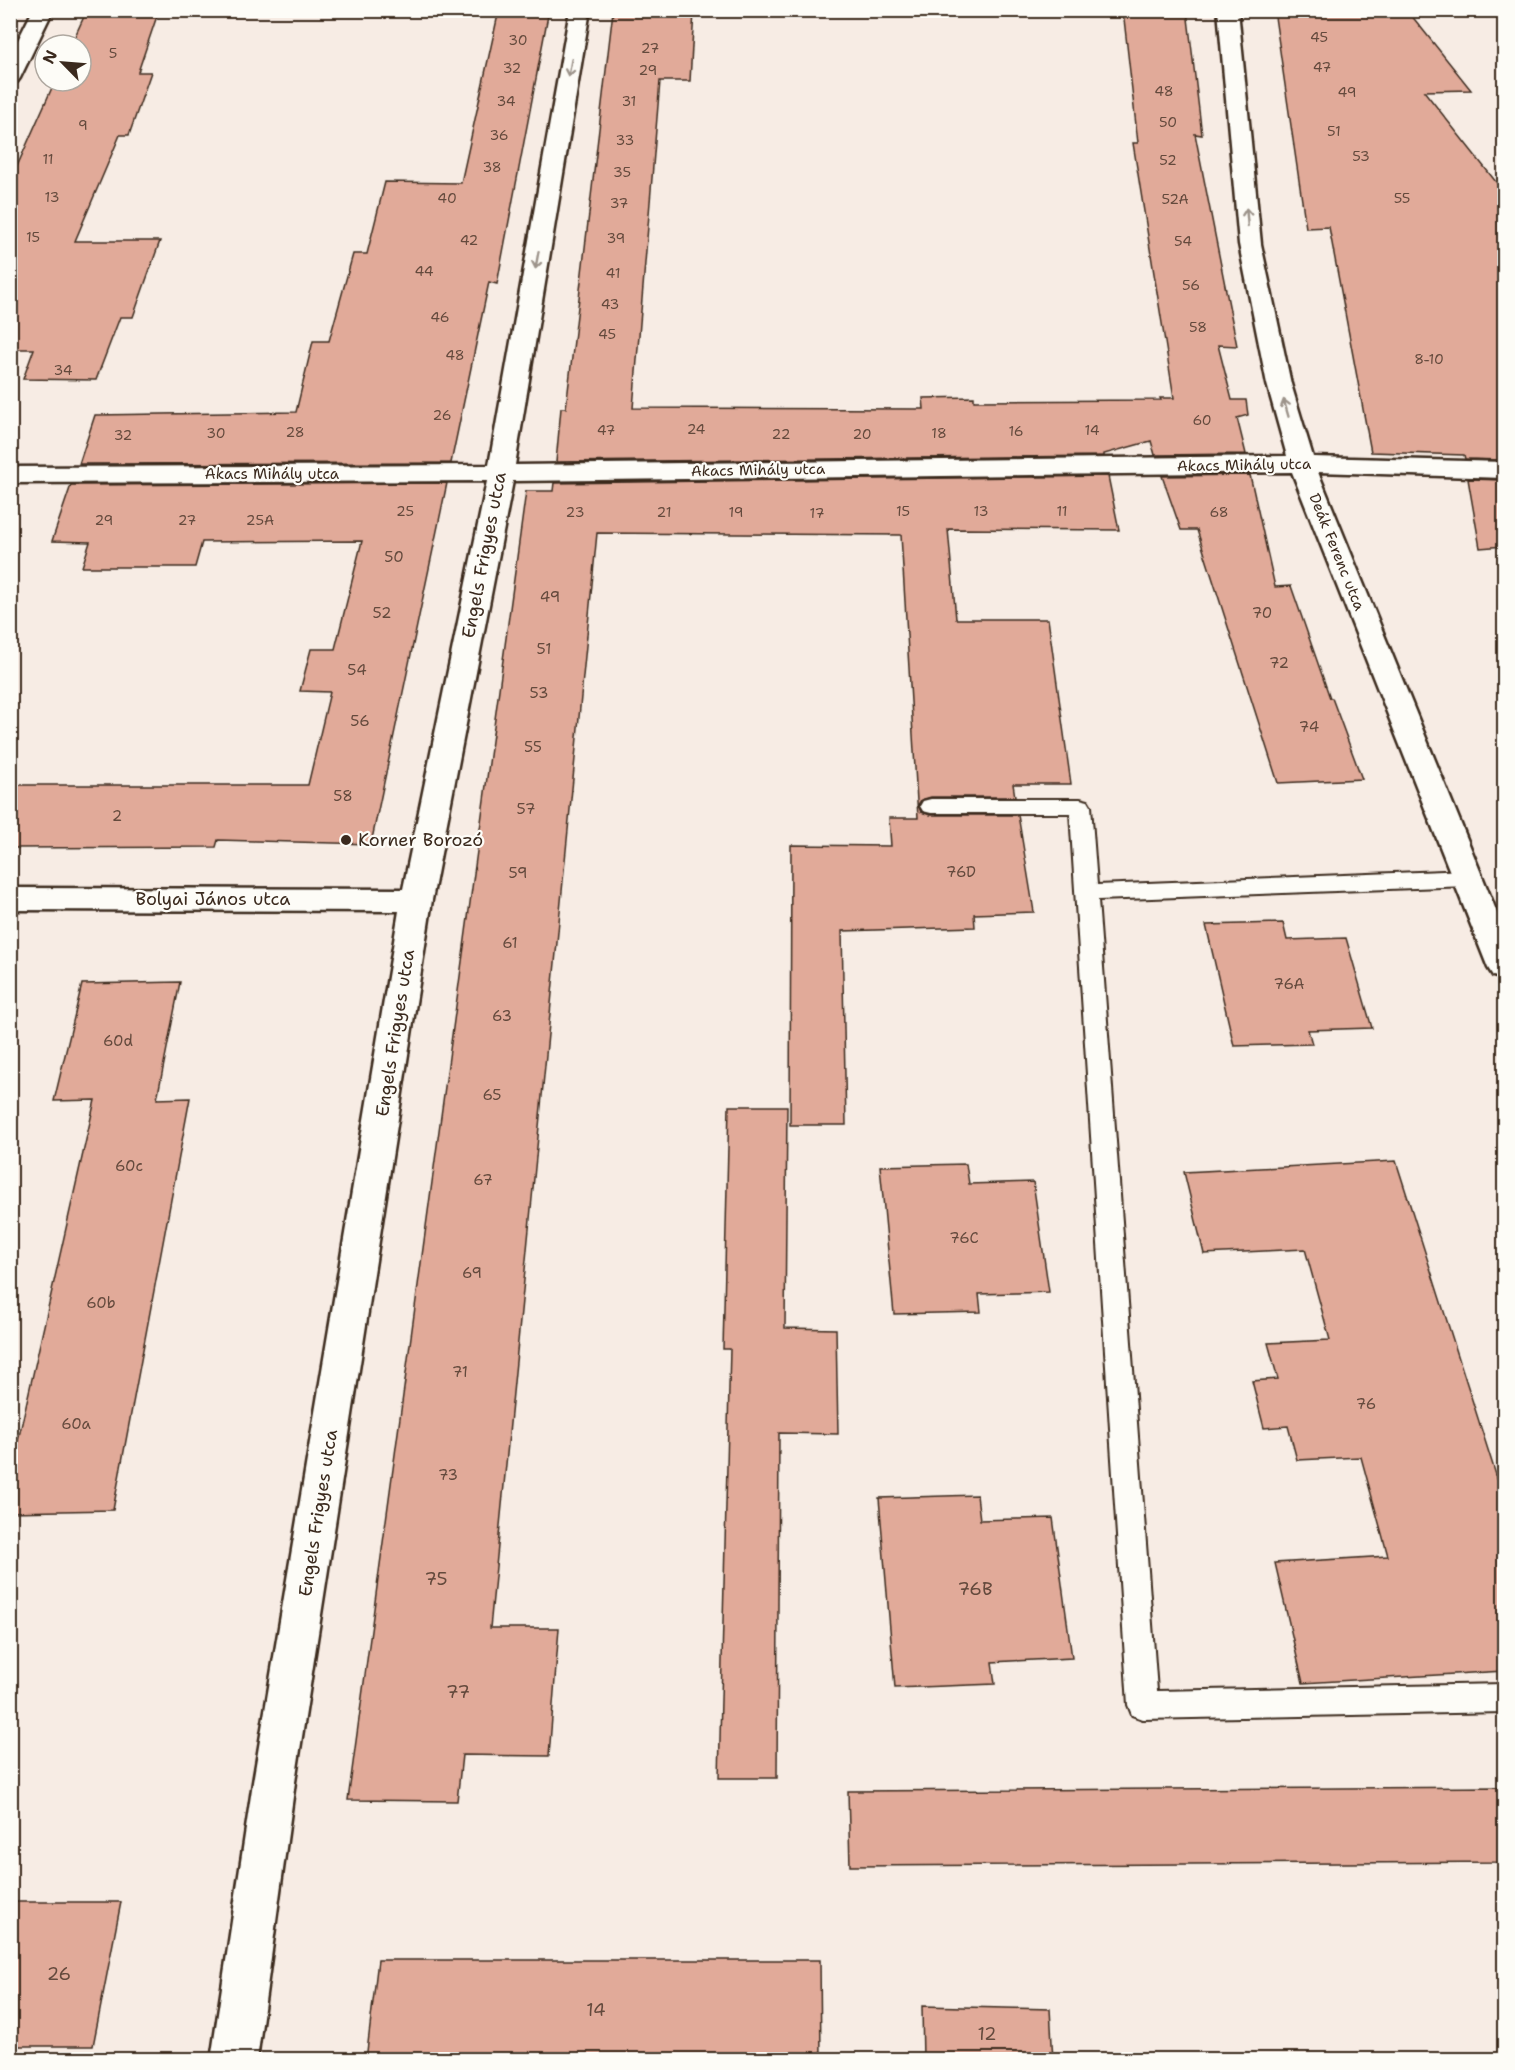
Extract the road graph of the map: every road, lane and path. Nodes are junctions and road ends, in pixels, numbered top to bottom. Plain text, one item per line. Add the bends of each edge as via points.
1 (43, 10) edge
2 (580, 10) edge
3 (1228, 10) edge
4 (10, 78) edge
5 (1302, 464) junction
6 (1504, 470) edge
7 (501, 473) junction
8 (10, 475) edge
9 (931, 806) dead end
10 (1468, 878) junction
11 (1086, 893) junction
12 (10, 898) edge
13 (416, 900) junction
14 (1504, 968) edge
15 (1504, 1698) edge
16 (234, 2060) edge

1 - 4 street
2 -> 7 street, Engels Frigyes utca
5 -> 3 street, Deák Ferenc utca via 1279,384 1250,244
5 - 6 street, Akacs Mihály utca
5 - 7 street, Akacs Mihály utca
5 - 10 street, Deák Ferenc utca
7 - 8 street, Akacs Mihály utca
7 - 13 street, Engels Frigyes utca
9 - 11 lane via 1080,806
10 - 11 lane
10 - 14 street, Deák Ferenc utca
11 - 15 lane via 1143,1705
12 - 13 street, Bolyai János utca
13 - 16 street, Engels Frigyes utca via 274,1782

